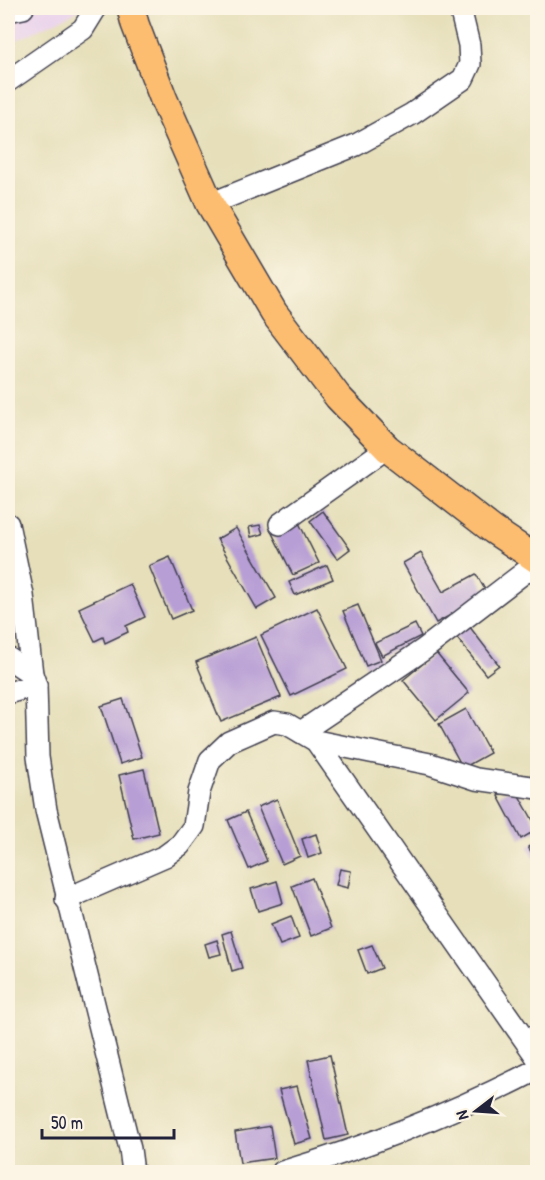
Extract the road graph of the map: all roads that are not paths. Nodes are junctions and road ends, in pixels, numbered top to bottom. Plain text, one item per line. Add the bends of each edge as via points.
1 (23, 8) edge
2 (96, 8) edge
3 (131, 8) edge
4 (460, 8) edge
5 (8, 10) edge
6 (8, 81) edge
7 (210, 204) junction
8 (387, 448) junction
9 (280, 524) dead end
10 (8, 525) edge
11 (537, 561) edge
12 (8, 658) edge
13 (34, 679) junction
14 (8, 693) edge
15 (308, 736) junction
16 (537, 788) edge
17 (66, 899) junction
18 (537, 1059) edge
19 (537, 1069) edge
20 (133, 1173) edge
21 (282, 1173) edge

1 - 5 street
2 - 6 street via 83,29
3 - 7 main road via 164,99
4 - 7 street via 469,45 470,64 464,79 356,145
7 - 8 main road via 274,313 338,397
8 - 9 street
8 - 11 main road
10 - 13 street via 23,595
11 - 15 street
12 - 13 street
13 - 14 street
13 - 17 street via 38,757
15 - 16 street via 430,764 476,779
15 - 17 street via 287,724 274,722 229,742 210,760 199,792 194,826 180,845 165,856
15 - 18 street
17 - 20 street
19 - 21 street via 360,1148

